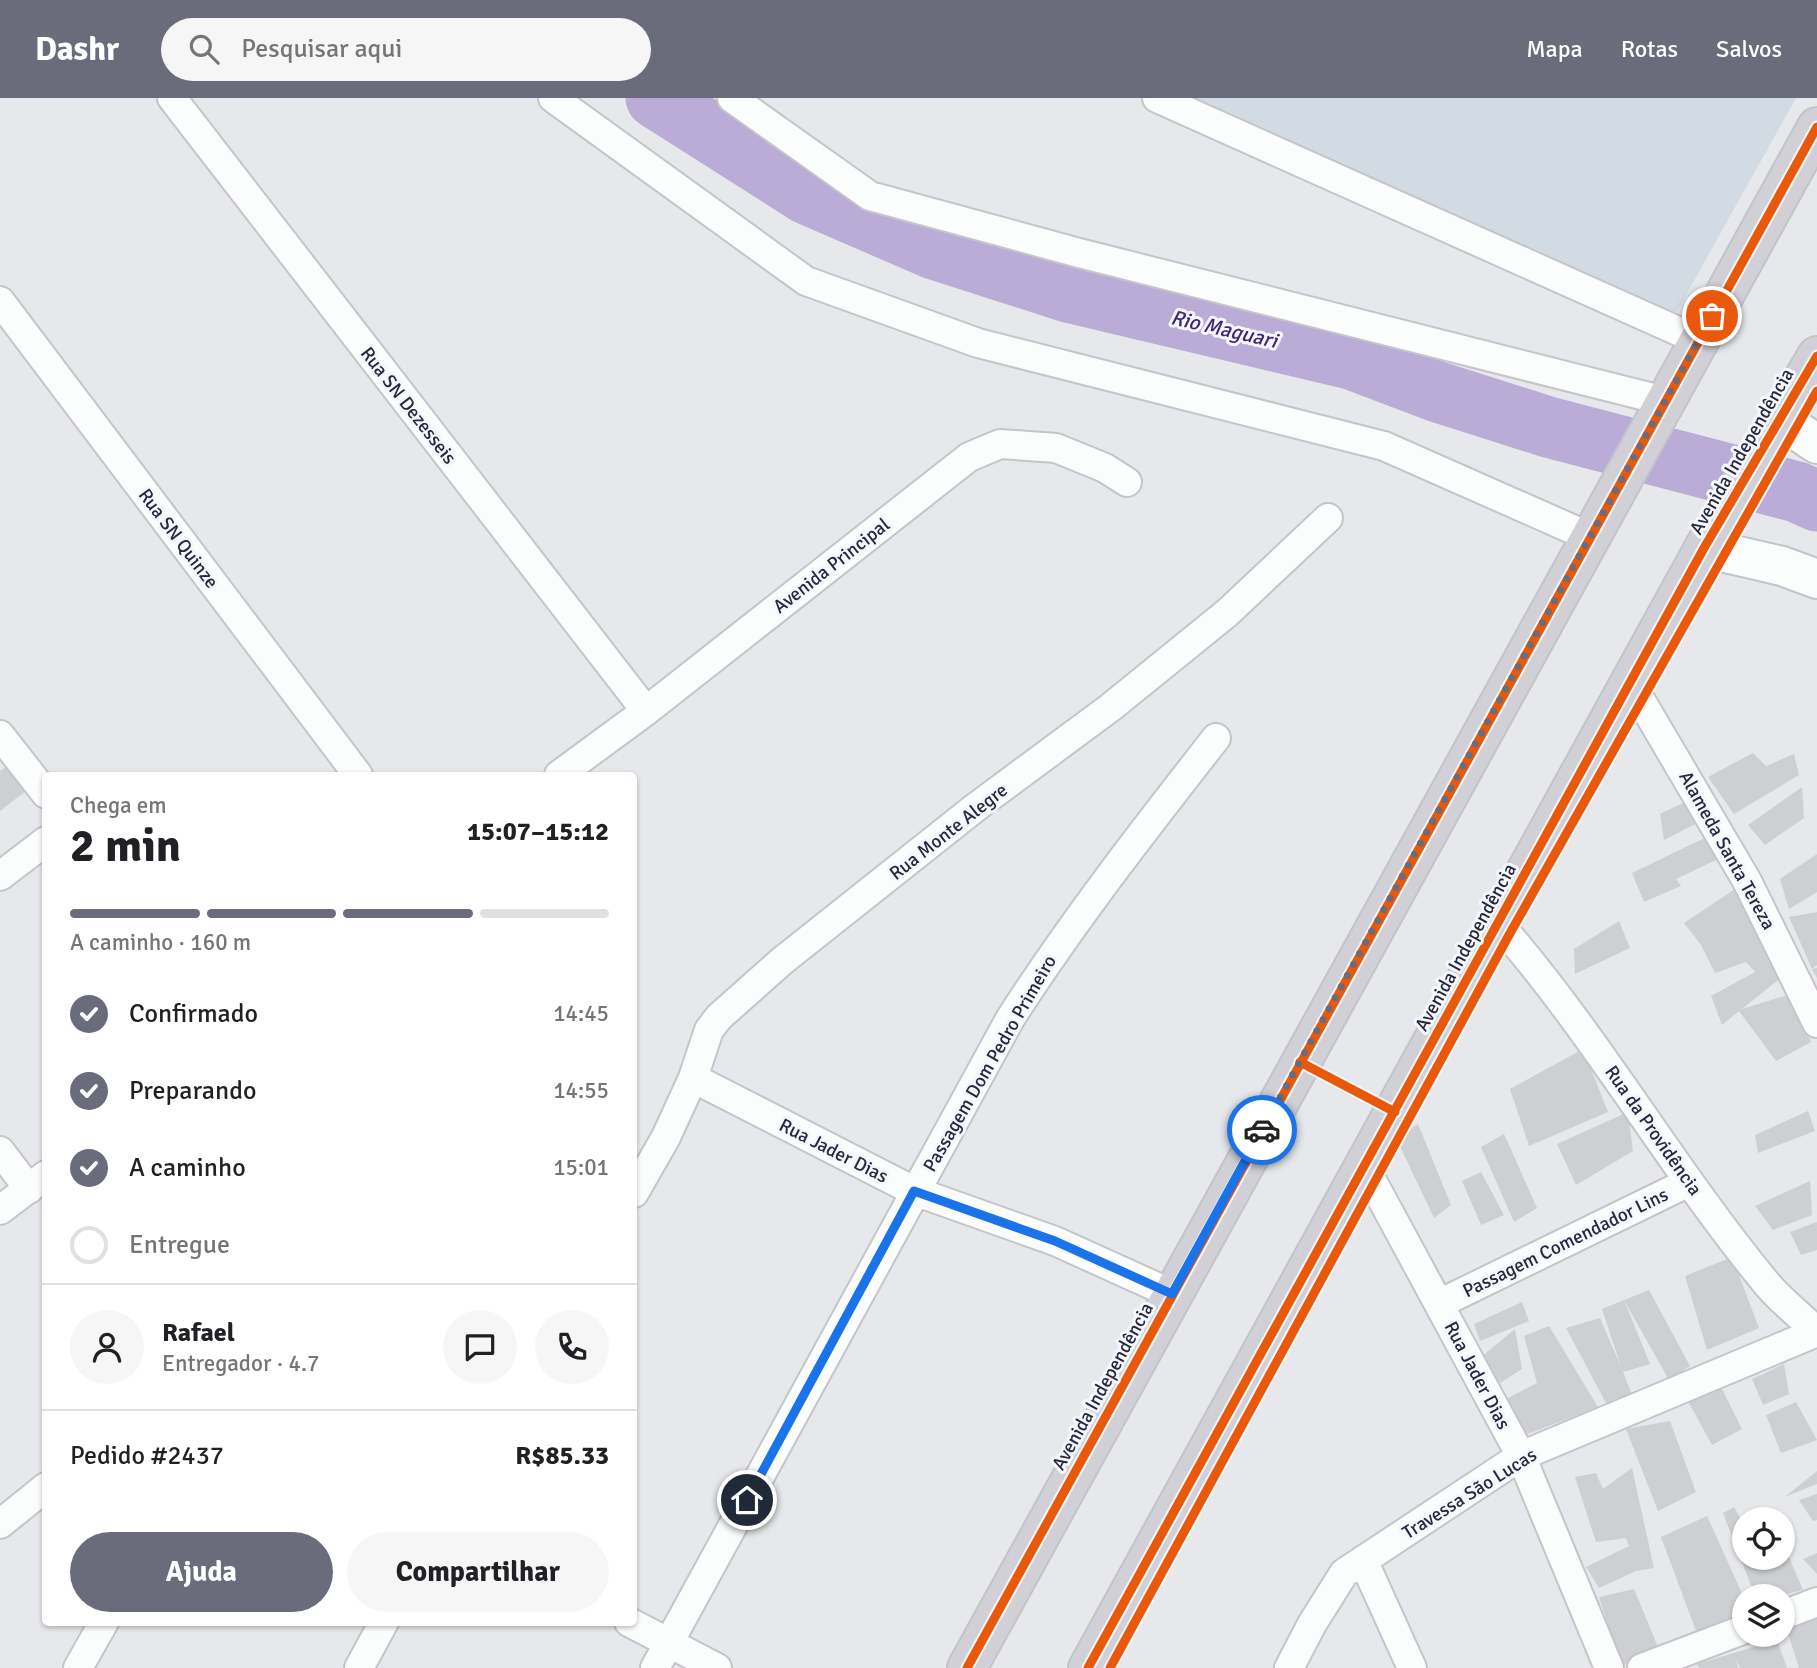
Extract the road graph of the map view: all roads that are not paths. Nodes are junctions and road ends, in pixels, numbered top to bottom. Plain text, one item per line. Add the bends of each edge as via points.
1 (172, 98) edge
2 (553, 98) edge
3 (733, 98) edge
4 (1157, 98) edge
5 (1817, 127) edge
6 (0, 301) edge
7 (1698, 340) junction
8 (1817, 356) edge
9 (1658, 412) junction
10 (1781, 420) junction
11 (1817, 444) edge
12 (1127, 482) dead end
13 (1328, 518) dead end
14 (1597, 523) junction
15 (1708, 541) junction
16 (1817, 579) edge
17 (1630, 682) junction
18 (646, 711) junction
19 (0, 735) edge
20 (1216, 738) dead end
21 (356, 772) edge
22 (563, 772) edge
23 (42, 789) edge
24 (42, 844) edge
25 (0, 876) edge
26 (1498, 923) junction
27 (1817, 1023) edge
28 (693, 1078) junction
29 (0, 1151) edge
30 (1364, 1166) junction
31 (37, 1182) edge
32 (1689, 1182) junction
33 (637, 1188) edge
34 (914, 1191) junction
35 (0, 1210) edge
36 (1172, 1294) junction
37 (1441, 1303) junction
38 (1817, 1332) edge
39 (1521, 1456) junction
40 (42, 1490) edge
41 (0, 1524) edge
42 (1363, 1560) junction
43 (1817, 1602) edge
44 (1795, 1610) edge
45 (102, 1626) edge
46 (382, 1626) edge
47 (637, 1626) edge
48 (1732, 1634) edge
49 (670, 1642) junction
50 (78, 1668) edge
51 (359, 1668) edge
52 (656, 1668) edge
53 (718, 1668) edge
54 (967, 1668) edge
55 (1088, 1668) edge
56 (1289, 1668) edge
57 (1412, 1668) edge
58 (1609, 1668) edge
59 (1642, 1668) edge

1 - 18 street, Rua SN Dezesseis
2 - 14 street via 806,281 978,343 1384,446
3 - 9 street via 870,196
4 - 7 street
5 - 7 main road, Avenida Independência
6 - 21 street, Rua SN Quinze
7 - 9 main road, Avenida Independência
8 - 10 main road, Avenida Independência
9 - 14 main road, Avenida Independência
10 - 11 main road
10 - 15 main road, Avenida Independência
12 - 18 street, Avenida Principal via 1056,448 1000,444 969,457
13 - 28 street, Rua Monte Alegre via 1227,613 738,1000 709,1030
14 - 36 main road, Avenida Independência
15 - 16 main road
15 - 17 main road, Avenida Independência
17 - 26 main road, Avenida Independência
17 - 27 street, Alameda Santa Tereza via 1747,881
18 - 22 street, Avenida Principal
19 - 23 street
20 - 34 street, Passagem Dom Pedro Primeiro via 1056,948 1010,1019
24 - 25 street
26 - 30 main road, Avenida Independência
26 - 32 street, Rua da Providência via 1586,1031
28 - 33 street, Rua Monte Alegre
28 - 34 street, Rua Jader Dias
29 - 31 street
30 - 37 street, Rua Jader Dias
30 - 55 main road, Avenida Independência
31 - 35 street
32 - 37 street, Passagem Comendador Lins
32 - 38 street, Rua da Providência via 1769,1286
34 - 36 street, Rua Jader Dias via 1055,1241
34 - 49 street, Passagem Dom Pedro Primeiro
36 - 54 main road, Avenida Independência
37 - 39 street, Rua Jader Dias
38 - 39 street, Travessa São Lucas
39 - 42 street, Travessa São Lucas
39 - 58 street, Rua Jader Dias
40 - 41 street
42 - 56 street, Travessa São Lucas via 1335,1586
42 - 57 street
43 - 44 street
45 - 50 street
46 - 51 street
47 - 49 street
48 - 59 street
49 - 52 street, Passagem Dom Pedro Primeiro
49 - 53 street

